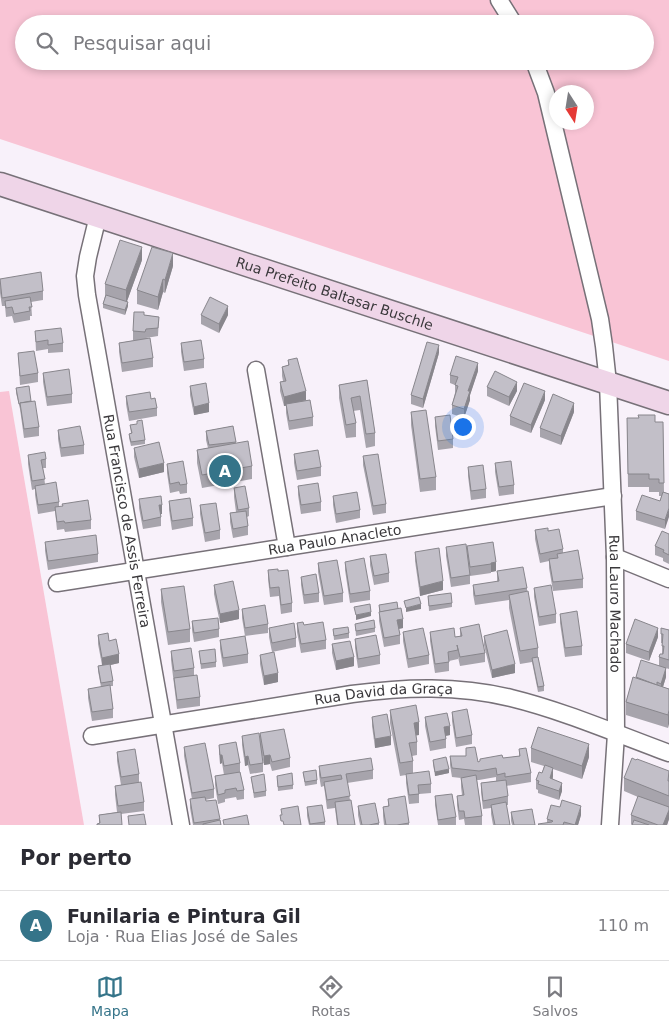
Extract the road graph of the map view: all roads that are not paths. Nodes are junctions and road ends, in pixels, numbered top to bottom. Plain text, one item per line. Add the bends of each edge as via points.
1 (499, 0) edge
2 (508, 15) edge
3 (537, 70) edge
4 (0, 184) edge
5 (98, 216) junction
6 (256, 370) dead end
7 (608, 383) junction
8 (669, 403) edge
9 (613, 496) junction
10 (287, 547) junction
11 (614, 558) junction
12 (136, 571) junction
13 (669, 579) edge
14 (57, 583) dead end
15 (163, 725) junction
16 (616, 734) junction
17 (92, 736) dead end
18 (669, 753) edge
19 (181, 825) edge
20 (610, 825) edge

1 - 2 street
3 - 7 street, Rua Lauro Machado via 546,93 600,319
4 - 5 main road, Rua Prefeito Baltasar Buschle
5 - 7 main road, Rua Prefeito Baltasar Buschle
5 - 12 street, Rua Francisco de Assis Ferreira via 85,276
6 - 10 street
7 - 8 main road, Rua Prefeito Baltasar Buschle
7 - 9 street, Rua Lauro Machado
9 - 10 street, Rua Paulo Anacleto
9 - 11 street, Rua Lauro Machado
10 - 12 street, Rua Paulo Anacleto
11 - 13 street
11 - 16 street, Rua Lauro Machado
12 - 14 street, Rua Paulo Anacleto
12 - 15 street, Rua Francisco de Assis Ferreira
15 - 16 street, Rua David da Graça via 352,694 422,688 510,698
15 - 17 street, Rua David da Graça
15 - 19 street, Rua Francisco de Assis Ferreira
16 - 18 street, Rua David da Graça
16 - 20 street, Rua Lauro Machado

